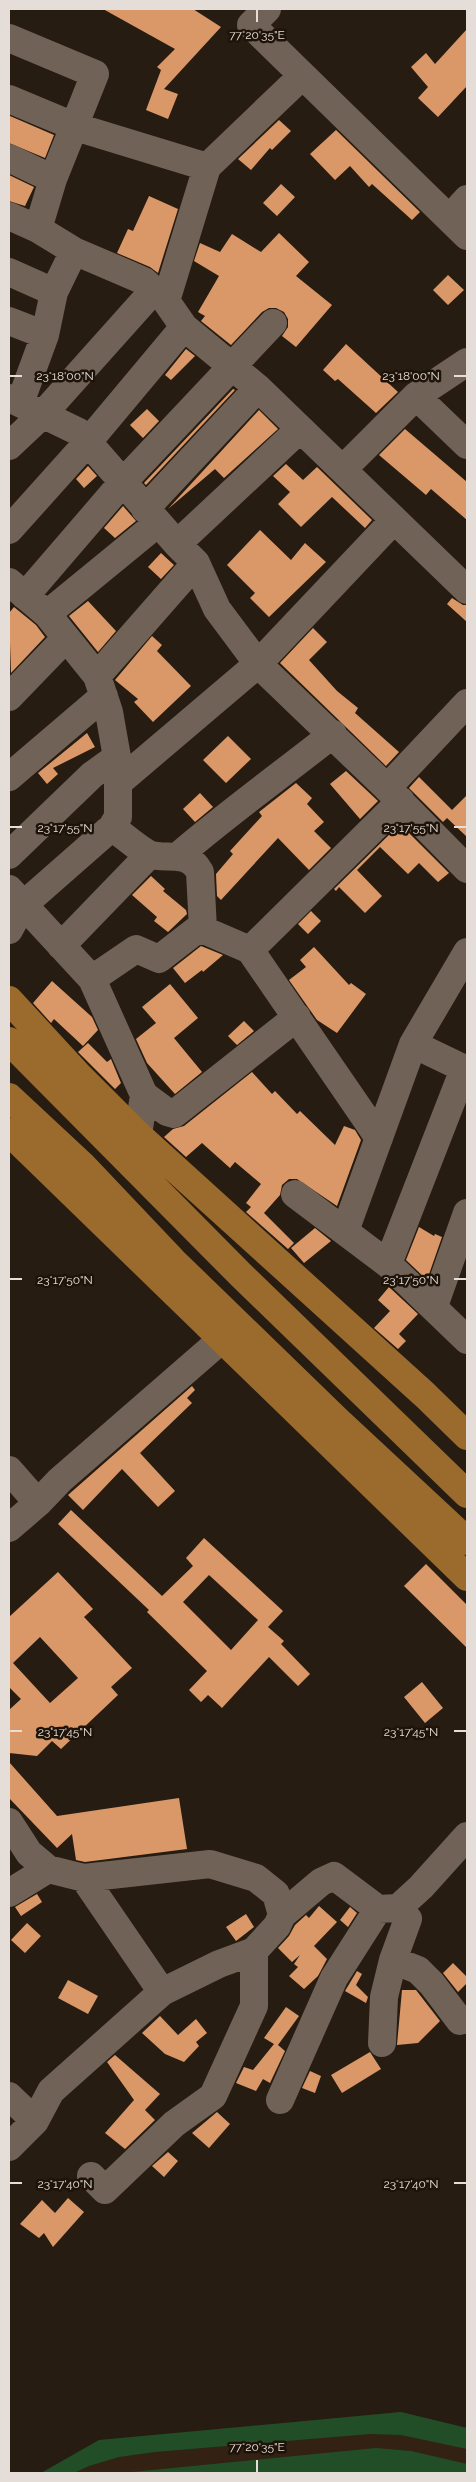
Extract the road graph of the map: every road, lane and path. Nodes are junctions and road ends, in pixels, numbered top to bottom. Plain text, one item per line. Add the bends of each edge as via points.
1 (254, 12) edge
2 (9, 38) edge
3 (302, 76) junction
4 (9, 99) edge
5 (76, 127) junction
6 (9, 158) edge
7 (207, 167) junction
8 (53, 179) junction
9 (9, 216) edge
10 (462, 218) edge
11 (38, 230) junction
12 (74, 251) junction
13 (9, 272) edge
14 (54, 292) junction
15 (159, 296) junction
16 (9, 321) edge
17 (273, 322) dead end
18 (184, 327) junction
19 (45, 335) junction
20 (467, 362) edge
21 (231, 365) junction
22 (258, 388) junction
23 (416, 396) junction
24 (24, 405) edge
25 (300, 429) junction
26 (87, 443) junction
27 (9, 446) edge
28 (467, 446) edge
29 (342, 469) junction
30 (122, 482) junction
31 (152, 516) junction
32 (394, 520) junction
33 (9, 530) edge
34 (186, 554) junction
35 (17, 588) edge
36 (467, 590) edge
37 (47, 614) junction
38 (66, 638) junction
39 (258, 664) junction
40 (101, 686) junction
41 (9, 697) edge
42 (467, 703) edge
43 (333, 734) junction
44 (118, 770) junction
45 (9, 776) edge
46 (394, 794) junction
47 (112, 827) junction
48 (149, 854) junction
49 (9, 855) edge
50 (178, 856) junction
51 (467, 869) edge
52 (16, 897) edge
53 (203, 929) junction
54 (9, 930) edge
55 (61, 946) junction
56 (250, 950) junction
57 (467, 952) edge
58 (92, 979) junction
59 (9, 1000) edge
60 (297, 1017) junction
61 (9, 1041) edge
62 (413, 1044) junction
63 (66, 1063) junction
64 (466, 1070) edge
65 (144, 1095) junction
66 (9, 1097) edge
67 (76, 1109) junction
68 (9, 1132) edge
69 (138, 1135) junction
70 (380, 1138) junction
71 (295, 1194) dead end
72 (467, 1213) edge
73 (345, 1231) junction
74 (388, 1264) junction
75 (434, 1306) junction
76 (220, 1340) junction
77 (467, 1340) edge
78 (294, 1394) junction
79 (467, 1436) edge
80 (9, 1470) edge
81 (467, 1494) edge
82 (38, 1503) junction
83 (9, 1528) edge
84 (467, 1541) edge
85 (467, 1577) edge
86 (9, 1822) edge
87 (467, 1836) edge
88 (48, 1869) junction
89 (84, 1878) junction
90 (9, 1893) edge
91 (388, 1908) junction
92 (282, 1915) junction
93 (254, 1951) junction
94 (393, 1960) junction
95 (162, 1992) junction
96 (460, 2021) dead end
97 (382, 2044) dead end
98 (9, 2096) edge
99 (280, 2100) dead end
100 (35, 2121) junction
101 (9, 2147) edge
102 (91, 2176) dead end

1 - 3 street via 250,25
2 - 5 street via 96,74
3 - 7 street
3 - 10 street
4 - 5 street
5 - 7 street
5 - 8 street
6 - 8 street
7 - 15 street
8 - 11 street
9 - 11 street
11 - 12 street
12 - 14 street
12 - 15 street via 144,281
13 - 14 street
14 - 19 street
15 - 18 street
15 - 24 street
16 - 19 street
17 - 21 street
18 - 21 street
18 - 26 street
19 - 24 street
20 - 23 street
21 - 22 street
21 - 30 street
22 - 25 street
22 - 31 street
23 - 28 street
23 - 29 street
24 - 26 street via 79,432
24 - 27 street
25 - 29 street
25 - 34 street
26 - 30 street
26 - 33 street
29 - 32 street
30 - 31 street
30 - 35 street
31 - 34 street
31 - 37 street
32 - 36 street
32 - 39 street
34 - 39 street via 217,609
34 - 40 street
35 - 37 street
37 - 38 street
38 - 40 street
38 - 41 street
39 - 43 street
39 - 44 street
40 - 44 street
40 - 45 street
42 - 46 street
43 - 46 street
43 - 50 street via 231,811
44 - 47 street via 118,818
44 - 49 street via 92,776
46 - 51 street
46 - 56 street
47 - 48 street
47 - 52 street
48 - 50 street
48 - 55 street
50 - 53 street via 195,865 200,872
52 - 54 street
52 - 55 street
53 - 56 street
53 - 58 street via 200,928 159,959 136,949
55 - 58 street
56 - 60 street
57 - 62 street
58 - 65 street
59 - 63 main road
60 - 65 street via 174,1114
60 - 70 street
61 - 67 main road
62 - 64 street
62 - 70 street
63 - 67 main road
63 - 69 main road
64 - 74 street
65 - 69 street
66 - 78 main road via 82,1165
67 - 81 main road
68 - 76 main road
69 - 79 main road via 426,1395
70 - 73 street
71 - 73 street
72 - 75 street
73 - 74 street
74 - 75 street
75 - 77 street
76 - 78 main road
76 - 82 street
78 - 84 main road
78 - 85 main road
80 - 82 street
82 - 83 street
86 - 88 street via 29,1853
87 - 91 street via 421,1887
88 - 89 street
88 - 90 street
89 - 92 street via 210,1864 256,1878 276,1894
89 - 95 street
91 - 92 street via 334,1876 321,1882
91 - 94 street via 408,1918
91 - 99 street via 334,1978
92 - 93 street via 277,1926
93 - 95 street
93 - 102 street via 254,2006 213,2096 174,2124 105,2190
94 - 96 street via 418,1970
94 - 97 street via 384,1997
95 - 100 street via 51,2091
98 - 100 street
100 - 101 street

